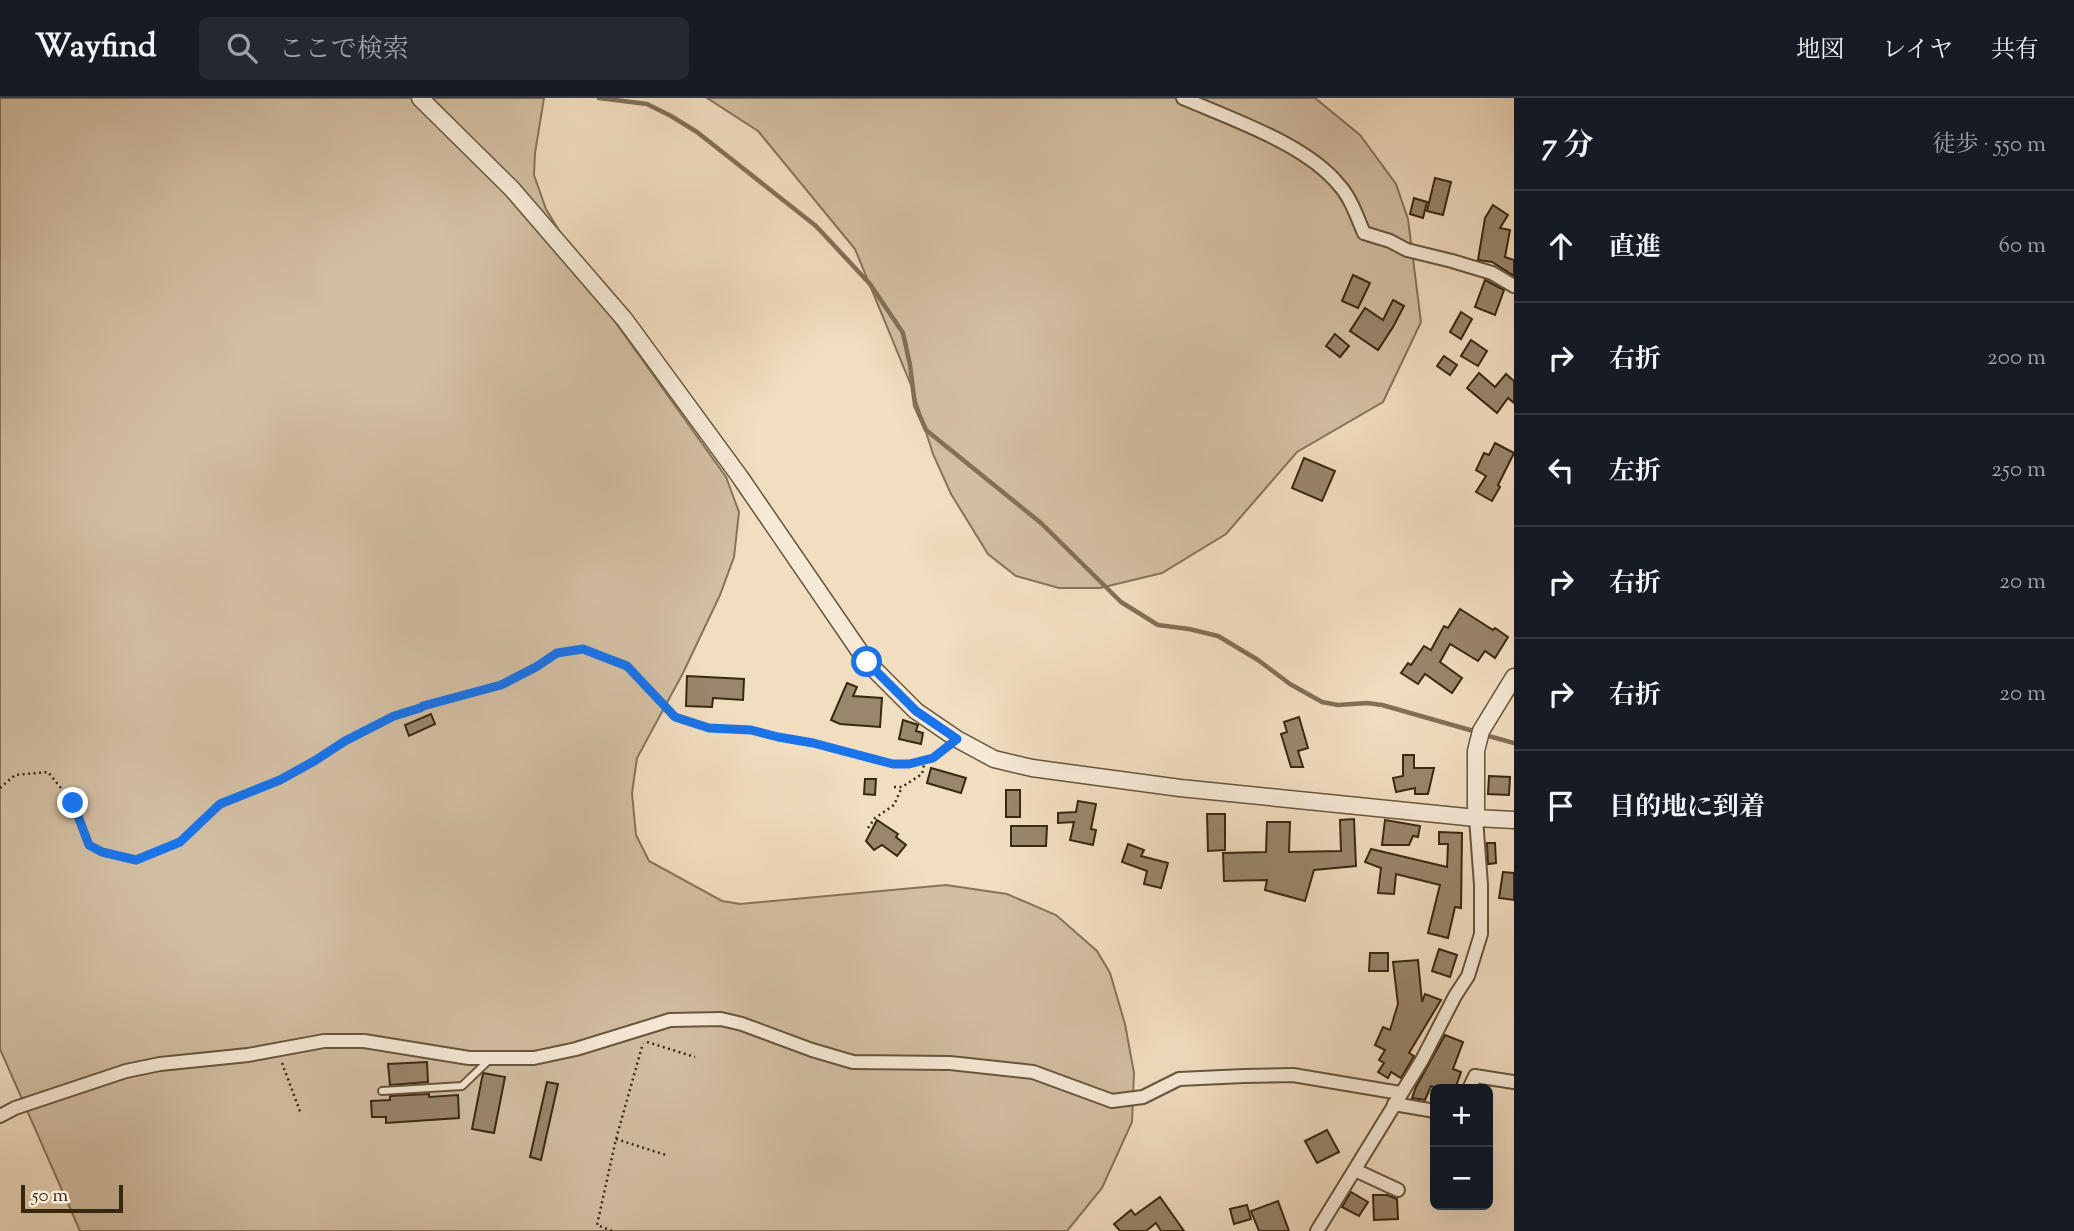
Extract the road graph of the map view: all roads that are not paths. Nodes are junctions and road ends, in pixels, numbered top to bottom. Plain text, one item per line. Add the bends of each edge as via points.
1 (420, 98) edge
2 (1184, 98) edge
3 (1514, 286) edge
4 (1514, 677) edge
5 (1476, 818) junction
6 (1514, 820) edge
7 (492, 1058) junction
8 (1514, 1082) edge
9 (1471, 1084) edge
10 (382, 1091) dead end
11 (1397, 1098) junction
12 (1430, 1109) edge
13 (0, 1116) edge
14 (1354, 1170) junction
15 (1398, 1190) dead end
16 (1317, 1231) edge

1 - 5 street via 512,189 625,320 867,662 916,711 957,739 994,759 1032,768 1180,789
2 - 3 street via 1302,152 1339,184 1364,233 1492,273
4 - 5 street via 1481,731 1476,751
5 - 6 street
5 - 11 street via 1481,934 1468,976
7 - 10 lane via 462,1086
7 - 11 street via 534,1058 670,1020 721,1019 853,1062 950,1063 1033,1072 1112,1101 1143,1097 1179,1079 1293,1075
7 - 13 street via 364,1041 324,1041 126,1071
8 - 9 street via 1475,1076
11 - 12 street
11 - 14 street
14 - 15 street
14 - 16 street

